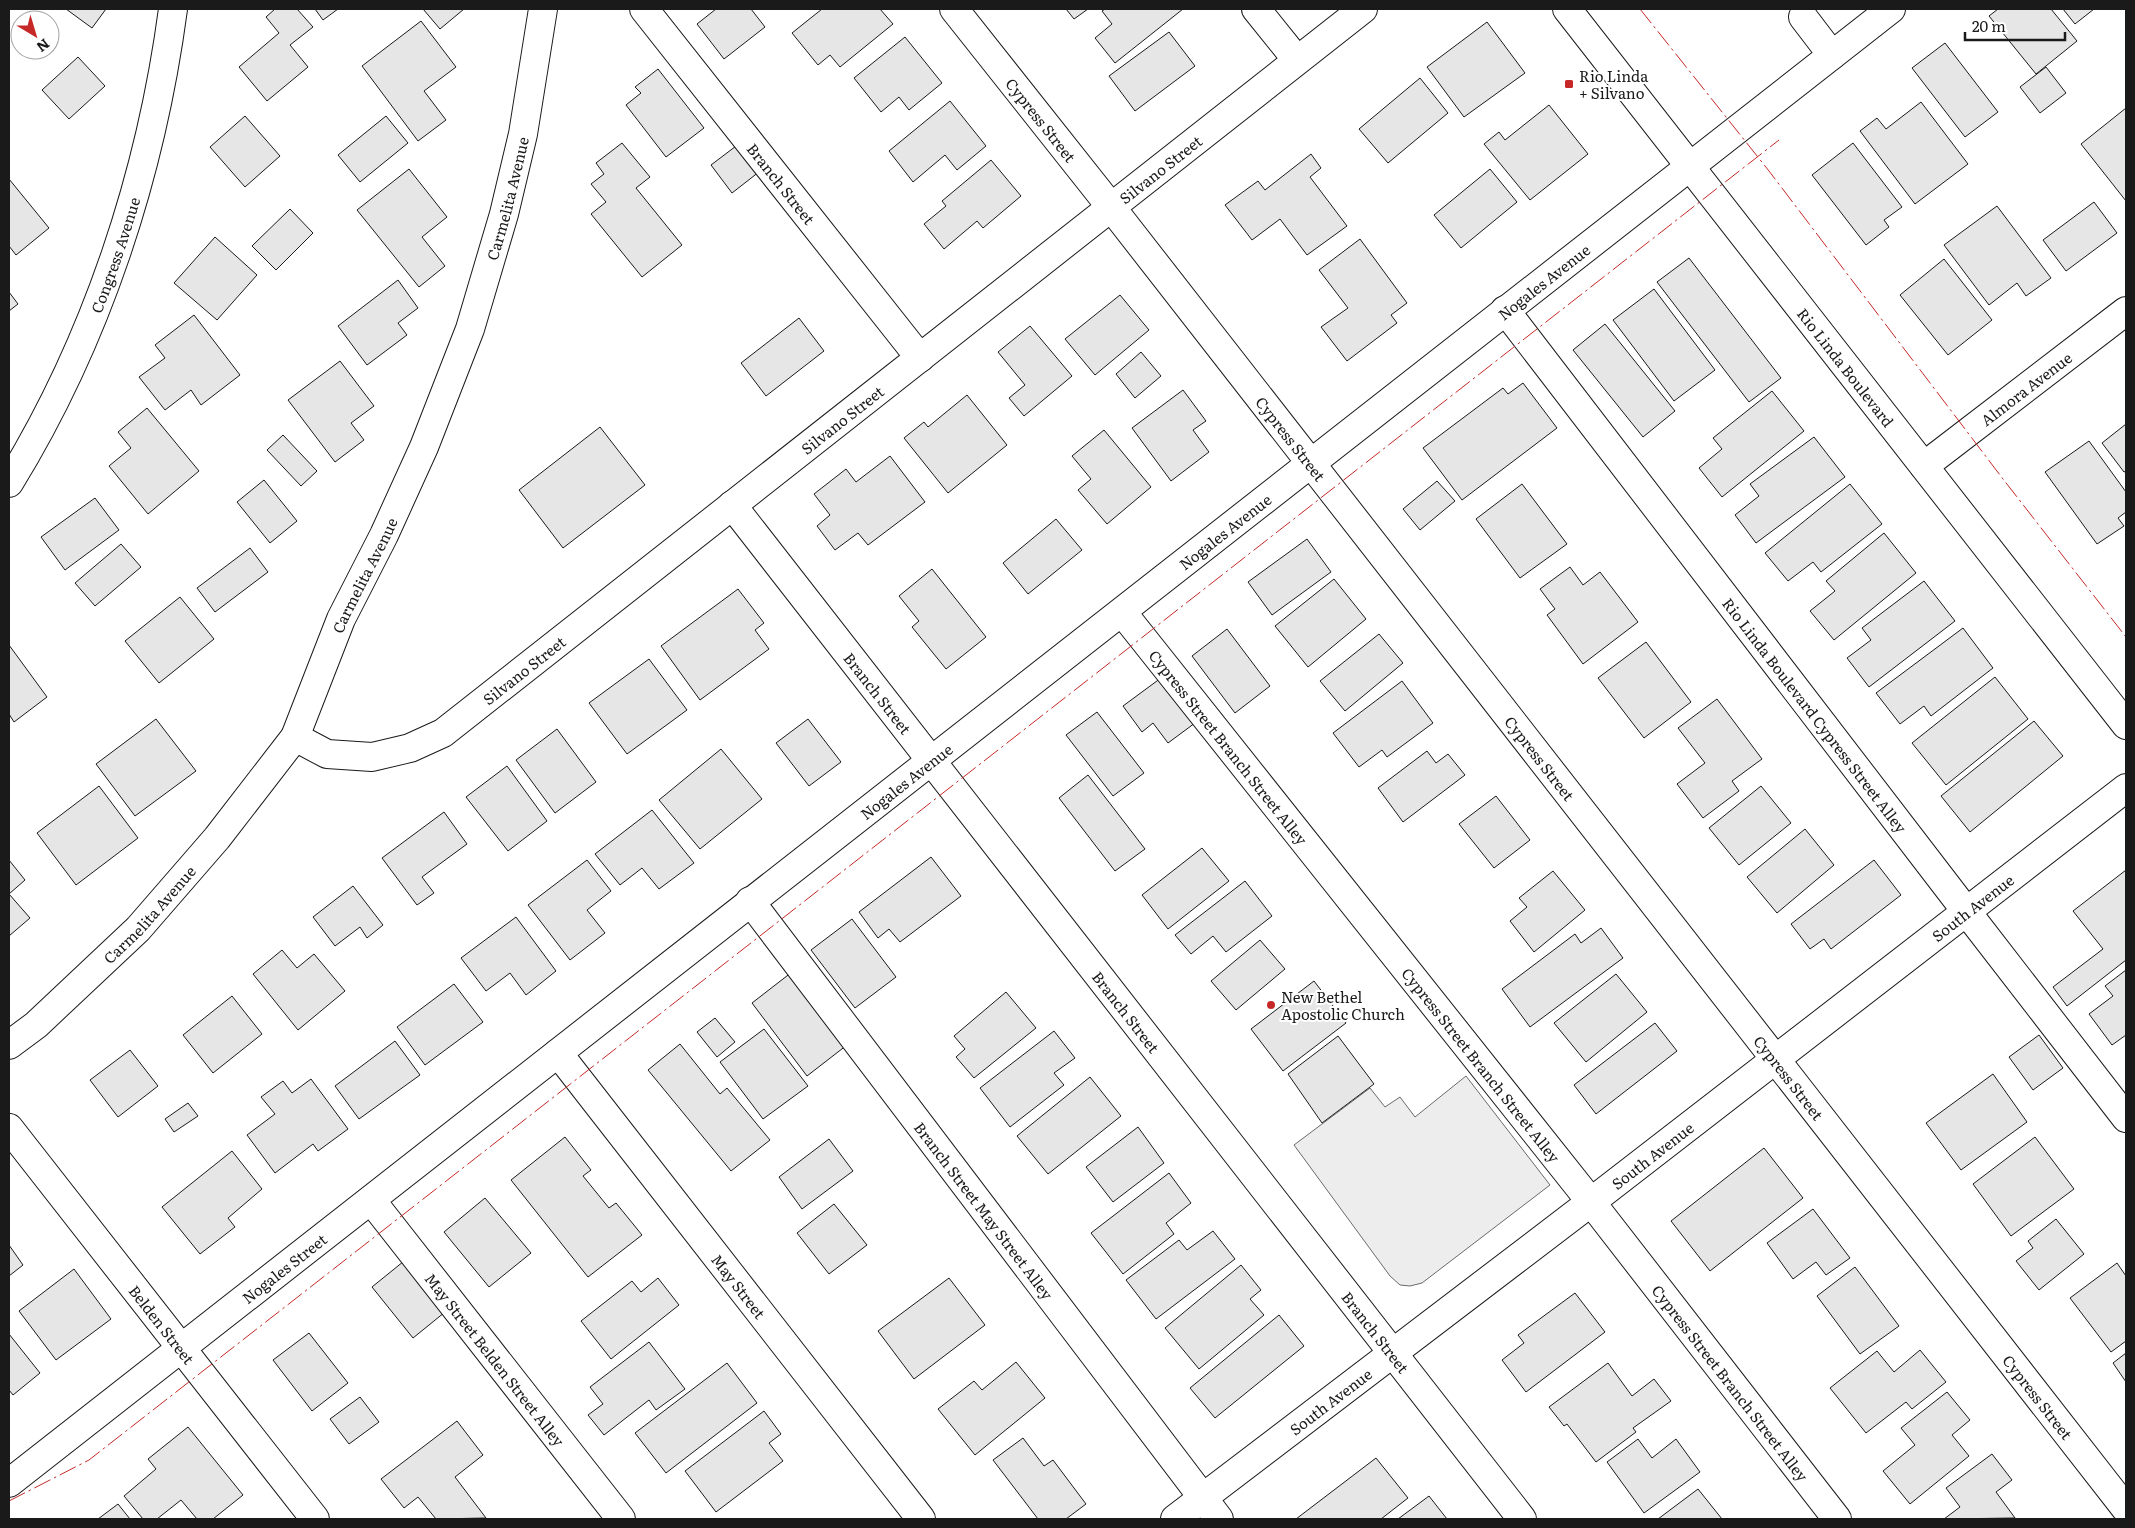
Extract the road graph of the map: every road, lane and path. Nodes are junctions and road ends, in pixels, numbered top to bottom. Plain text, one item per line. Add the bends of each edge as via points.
1 (173, 9) edge
2 (544, 9) edge
3 (644, 9) edge
4 (954, 9) edge
5 (1256, 9) edge
6 (1363, 9) edge
7 (1567, 9) edge
8 (1891, 9) edge
9 (1803, 17) dead end
10 (1832, 55) junction
11 (1297, 60) junction
12 (1690, 166) junction
13 (1111, 207) junction
14 (1505, 310) junction
15 (2126, 311) edge
16 (920, 358) junction
17 (1310, 463) junction
18 (1924, 466) junction
19 (9, 483) edge
20 (732, 505) junction
21 (1122, 612) junction
22 (2126, 725) edge
23 (295, 737) junction
24 (931, 761) junction
25 (2126, 788) edge
26 (750, 902) junction
27 (1966, 912) junction
28 (9, 1045) edge
29 (558, 1053) junction
30 (1775, 1058) junction
31 (2126, 1118) edge
32 (9, 1128) edge
33 (371, 1200) junction
34 (1591, 1202) junction
35 (180, 1349) junction
36 (1392, 1352) junction
37 (9, 1482) edge
38 (1211, 1509) edge
39 (2126, 1509) edge
40 (315, 1519) edge
41 (621, 1519) edge
42 (921, 1519) edge
43 (1176, 1519) edge
44 (1522, 1519) edge
45 (1837, 1519) edge

1 - 19 street, Congress Avenue via 167,57 148,143 124,227 95,310 60,389
2 - 23 street, Carmelita Avenue via 523,134 504,214 470,328 424,448 341,619
3 - 16 street, Branch Street
4 - 13 street, Cypress Street
5 - 11 street
6 - 11 street, Silvano Street
7 - 12 street, Rio Linda Boulevard
8 - 10 street, Nogales Avenue
9 - 10 street
10 - 12 street, Nogales Avenue
11 - 13 street, Silvano Street
12 - 14 street, Nogales Avenue
12 - 18 street, Rio Linda Boulevard
13 - 16 street, Silvano Street
13 - 17 street, Cypress Street
14 - 17 street, Nogales Avenue
14 - 27 street, Rio Linda Boulevard Cypress Street Alley
15 - 18 street, Almora Avenue
16 - 20 street, Silvano Street
17 - 21 street, Nogales Avenue
17 - 30 street, Cypress Street
18 - 22 street, Rio Linda Boulevard
20 - 23 street, Silvano Street via 443,733 410,748 372,758 328,754
20 - 24 street, Branch Street
21 - 24 street, Nogales Avenue
21 - 34 street, Cypress Street Branch Street Alley
23 - 28 street, Carmelita Avenue via 217,838 138,929 36,1025
24 - 26 street, Nogales Avenue
24 - 36 street, Branch Street
25 - 27 street, South Avenue
26 - 29 street, Nogales Avenue
26 - 38 street, Branch Street May Street Alley
27 - 30 street, South Avenue
27 - 31 street, Rio Linda Boulevard Cypress Street Alley
29 - 33 street, Nogales Street
29 - 42 street, May Street
30 - 34 street, South Avenue
30 - 39 street, Cypress Street
32 - 35 street, Belden Street
33 - 35 street, Nogales Street
33 - 41 street, May Street Belden Street Alley
34 - 36 street, South Avenue
34 - 45 street, Cypress Street Branch Street Alley
35 - 37 street, Nogales Street
35 - 40 street, Belden Street
36 - 38 street, South Avenue
36 - 44 street, Branch Street
38 - 43 street, South Avenue

